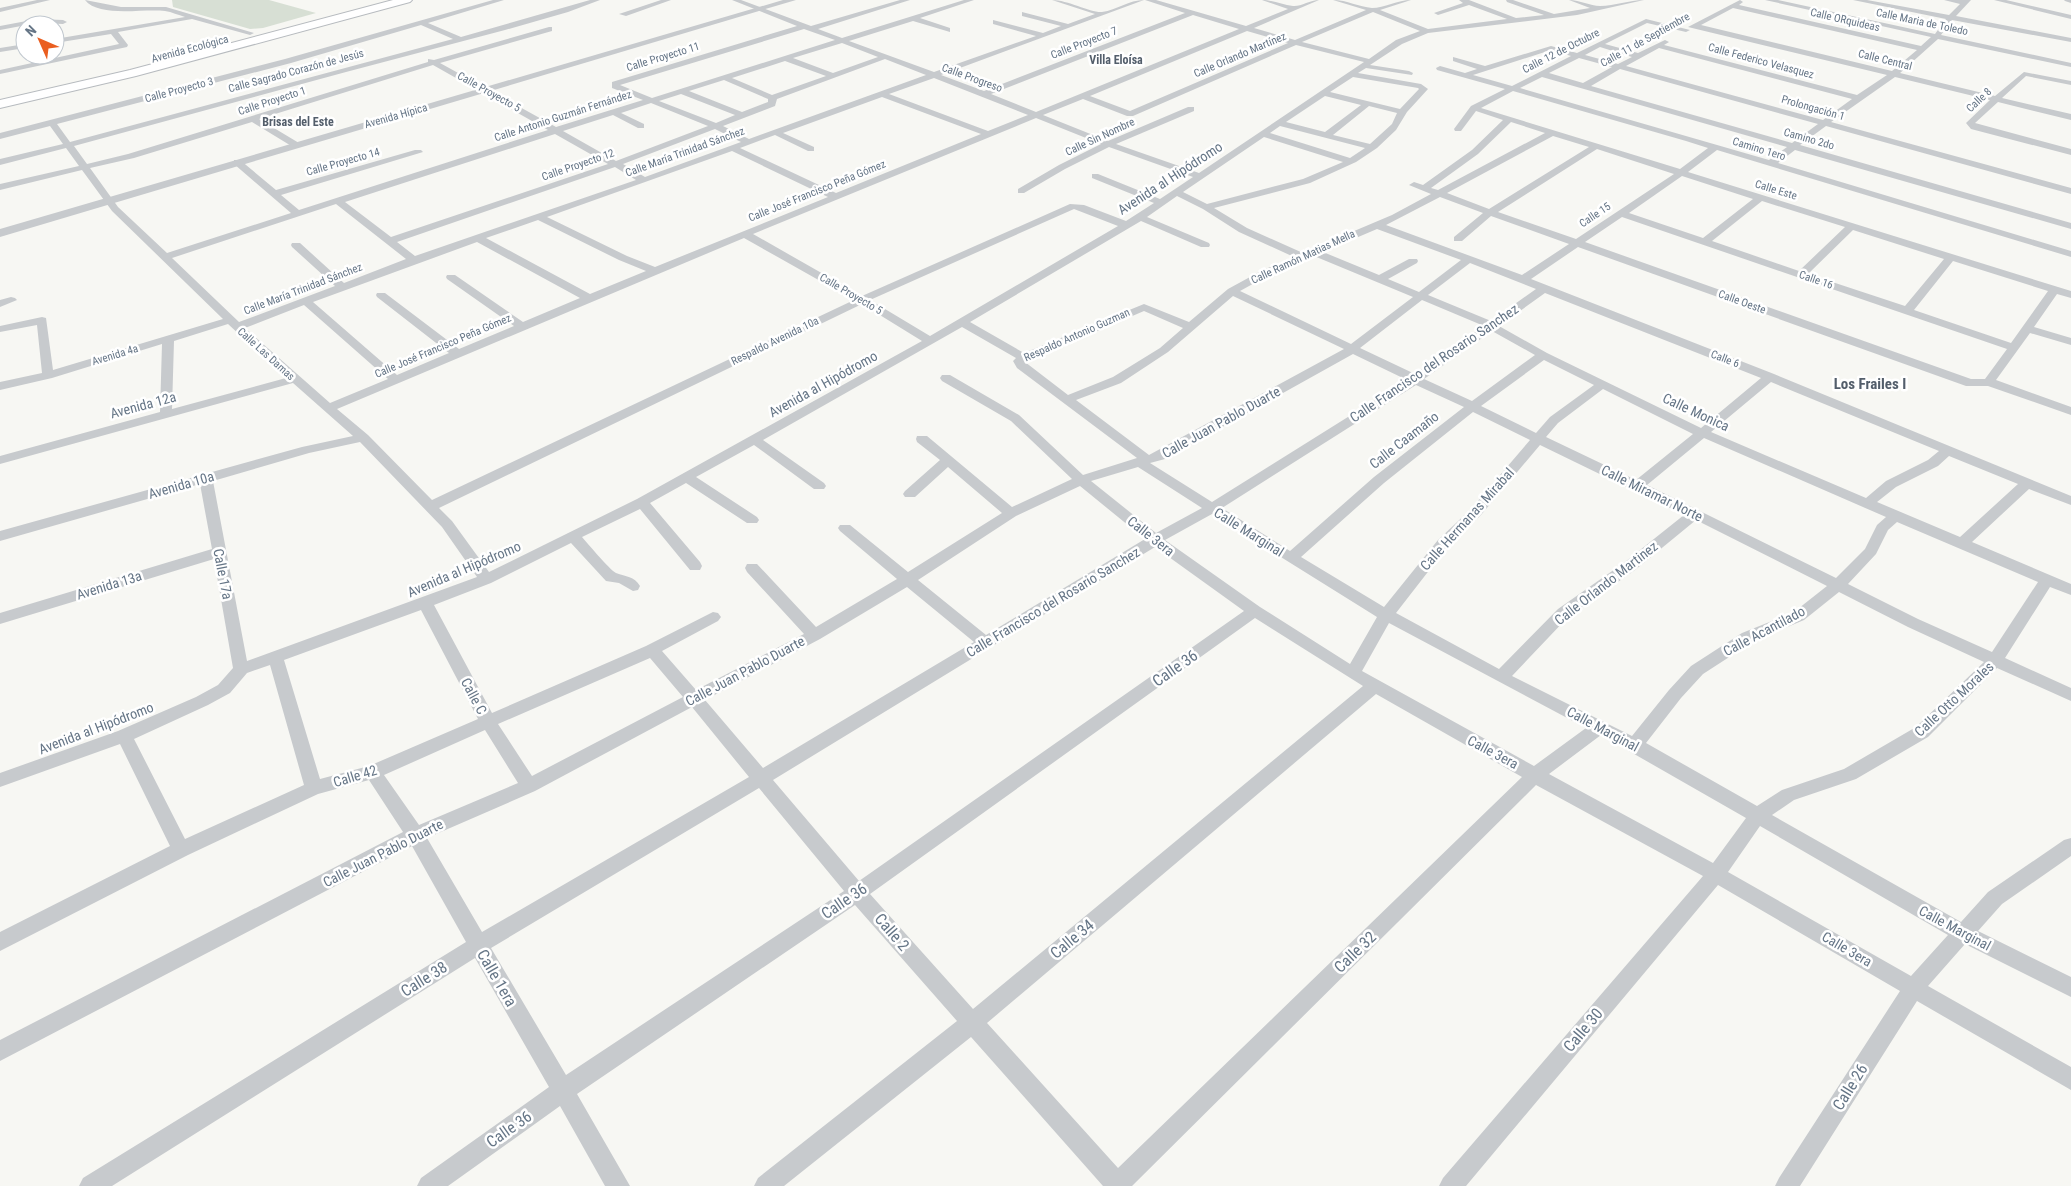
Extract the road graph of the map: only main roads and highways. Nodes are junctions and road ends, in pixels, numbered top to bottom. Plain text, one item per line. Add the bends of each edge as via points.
1 (380, 0) edge
2 (406, 0) edge
3 (0, 97) edge
4 (0, 104) edge

1 - 3 main road, Avenida Ecológica
2 - 4 main road via 132,73

